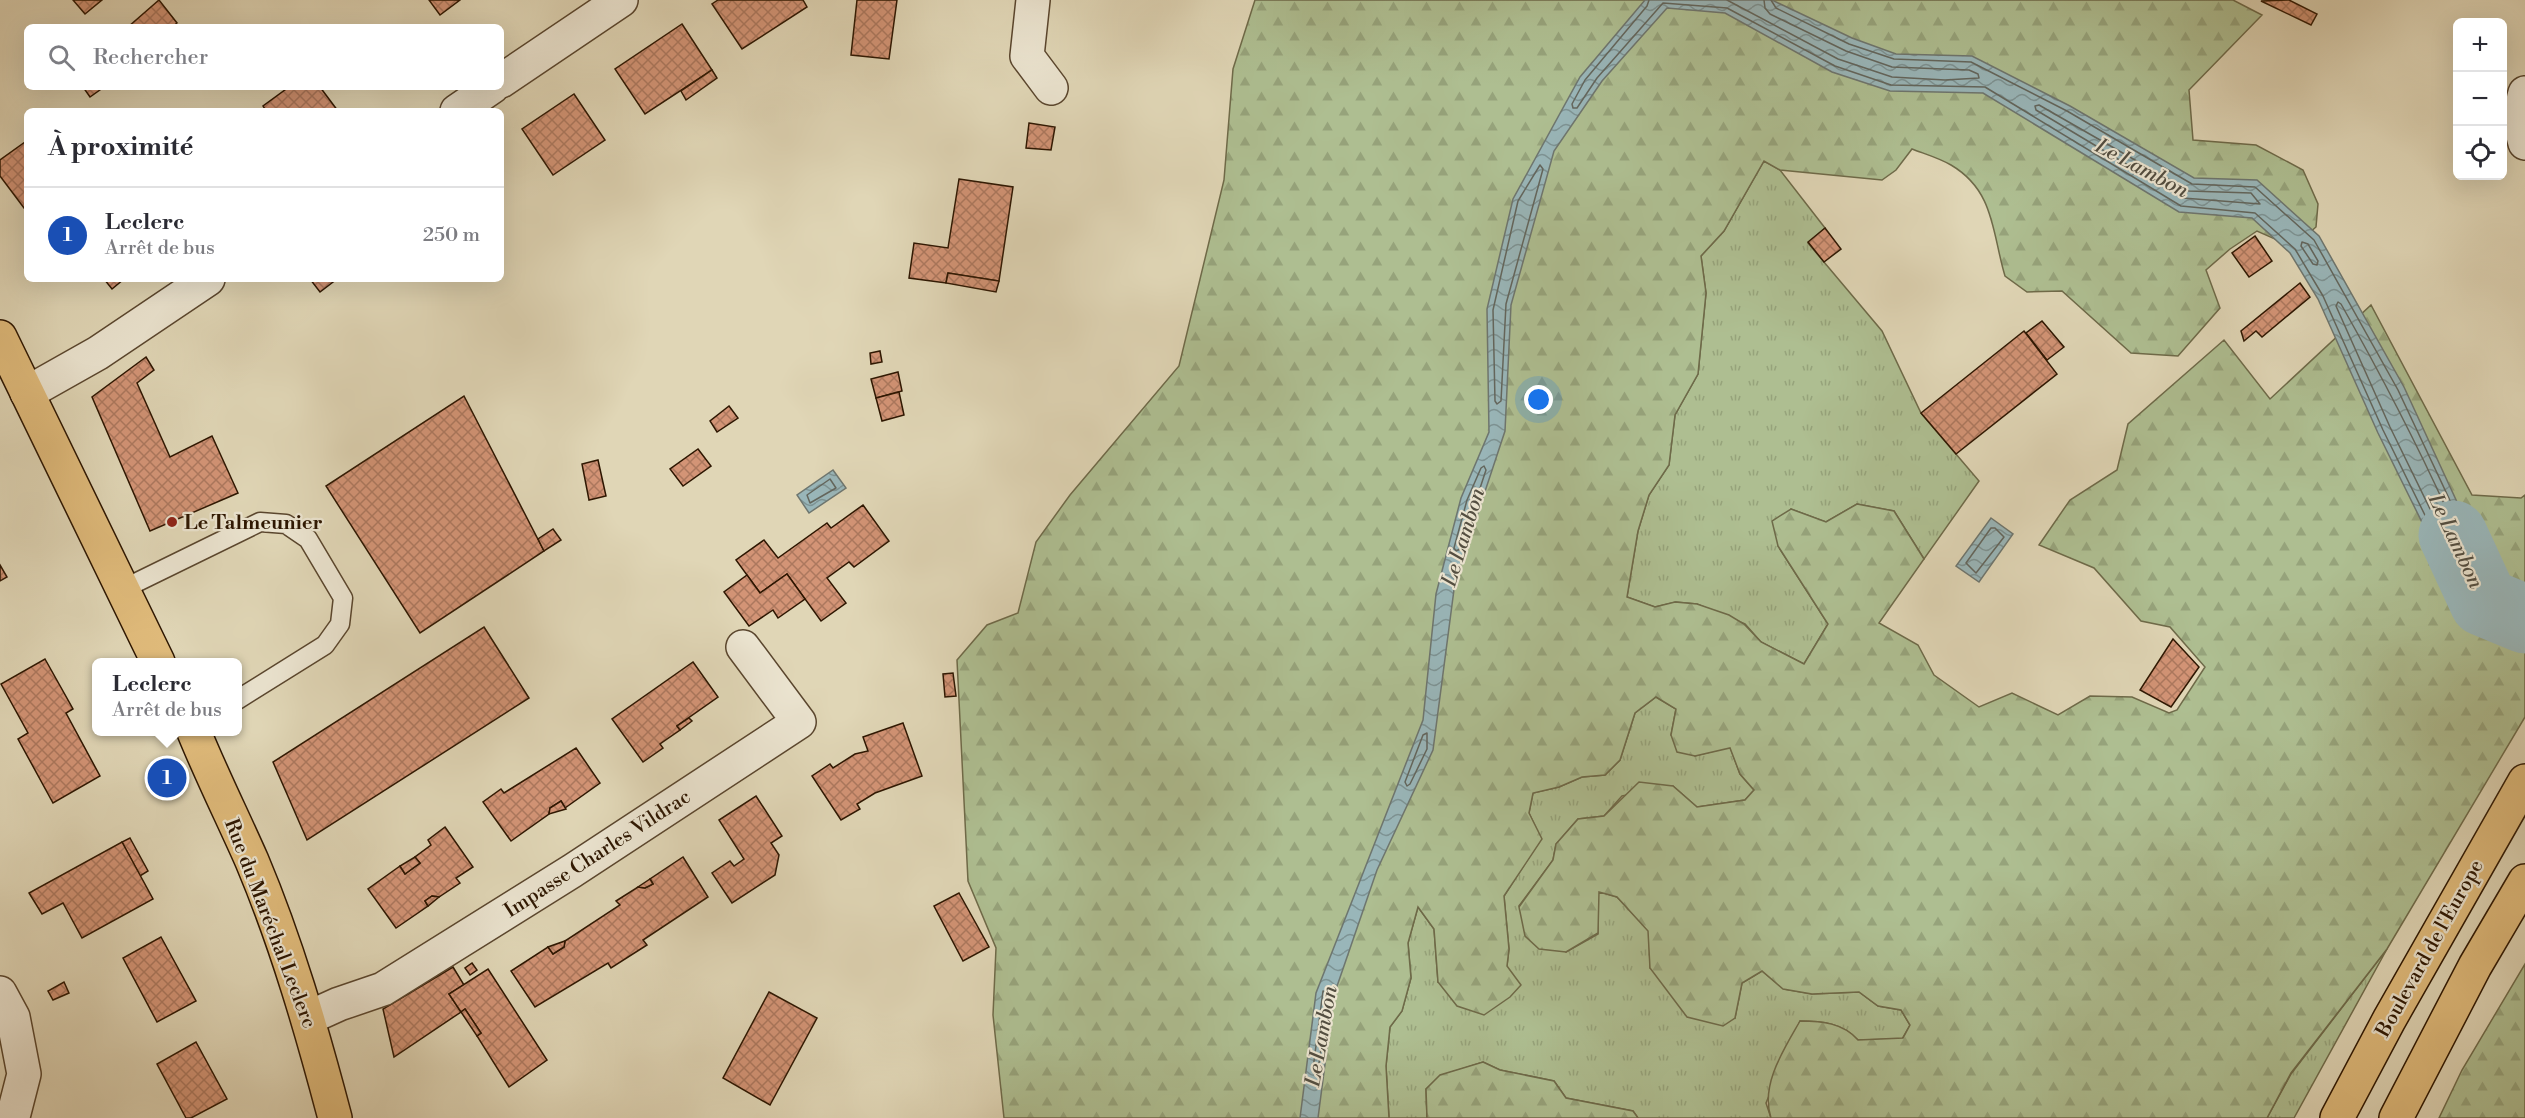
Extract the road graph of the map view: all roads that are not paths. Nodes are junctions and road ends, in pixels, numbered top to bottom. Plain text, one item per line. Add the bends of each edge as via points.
1 (621, 0) edge
2 (1033, 0) edge
3 (504, 79) edge
4 (1051, 88) dead end
5 (488, 90) edge
6 (2525, 93) edge
7 (461, 108) edge
8 (2525, 143) edge
9 (204, 282) edge
10 (2, 347) edge
11 (27, 393) junction
12 (121, 590) junction
13 (743, 647) dead end
14 (155, 658) edge
15 (242, 697) edge
16 (196, 736) edge
17 (2525, 781) edge
18 (2525, 881) edge
19 (0, 993) edge
20 (309, 1018) junction
21 (10, 1118) edge
22 (334, 1118) edge
23 (2337, 1118) edge
24 (2396, 1118) edge

1 - 3 street
2 - 4 street via 1027,56
5 - 7 street
6 - 8 street
9 - 11 street via 98,353
10 - 11 main road
11 - 12 main road
12 - 14 main road
12 - 15 lane via 260,522 286,524 308,539 342,598 340,624 325,645
13 - 20 street, Impasse Charles Vildrac via 799,722 383,989
16 - 20 main road, Rue du Maréchal Leclerc via 252,862
17 - 23 main road, Boulevard de l'Europe
18 - 24 main road via 2475,966
19 - 21 street via 13,1017 24,1074
20 - 22 main road, Rue du Maréchal Leclerc

